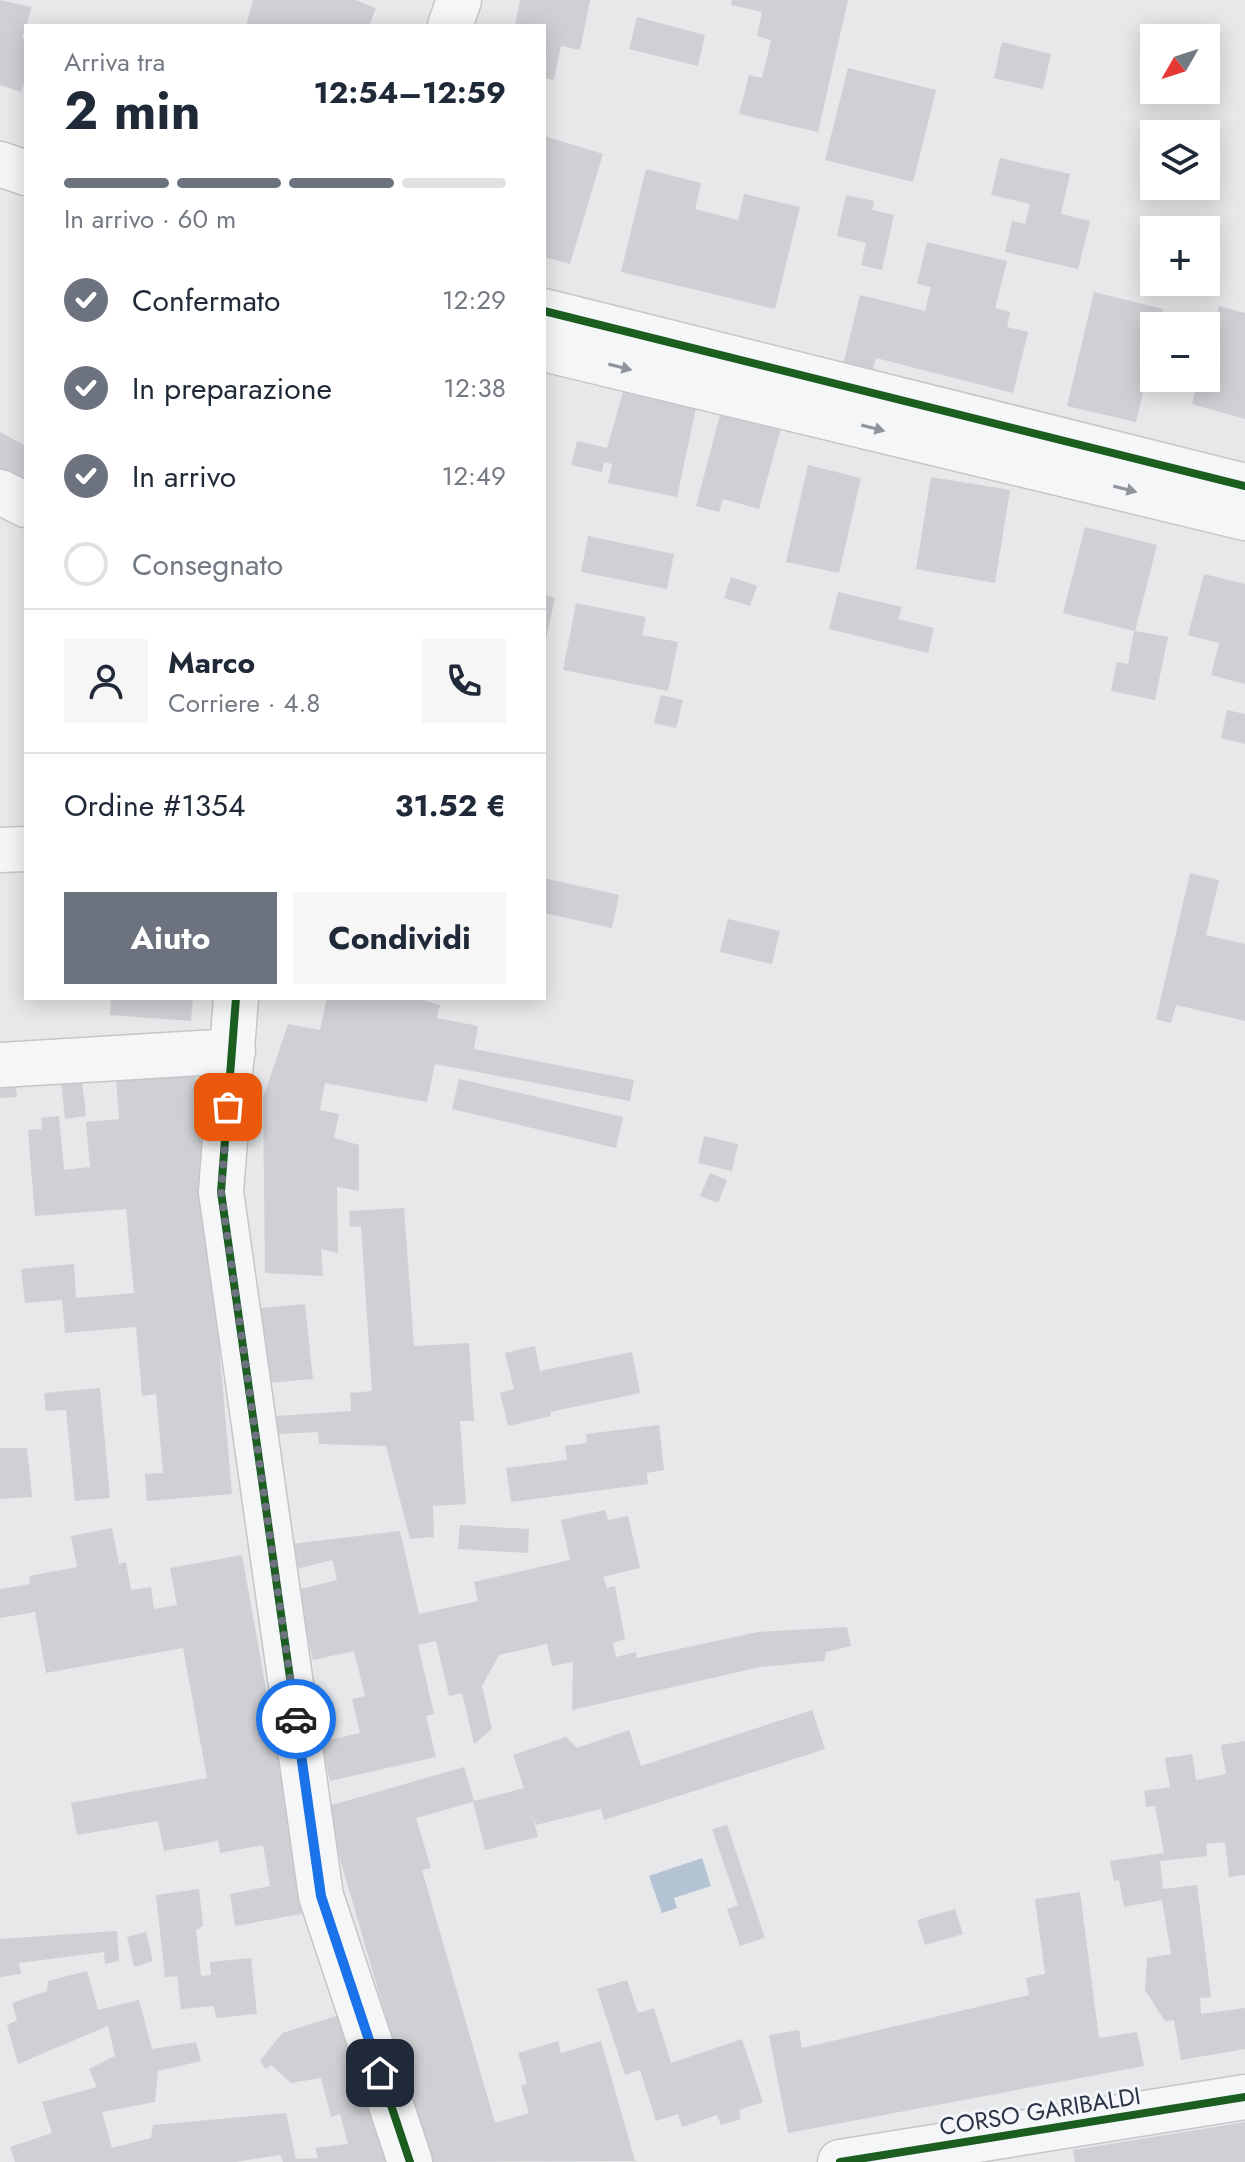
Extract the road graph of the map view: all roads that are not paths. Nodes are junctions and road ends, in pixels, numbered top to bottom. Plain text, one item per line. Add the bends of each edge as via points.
1 (459, 0) edge
2 (451, 24) edge
3 (0, 164) edge
4 (24, 172) edge
5 (546, 311) edge
6 (546, 349) edge
7 (1245, 486) edge
8 (0, 492) edge
9 (24, 504) edge
10 (1245, 518) edge
11 (24, 849) edge
12 (0, 850) edge
13 (236, 1000) edge
14 (233, 1051) junction
15 (0, 1065) edge
16 (1245, 2097) edge
17 (1041, 2147) edge
18 (410, 2162) edge
19 (840, 2162) edge

1 - 2 street
3 - 4 street
5 - 7 street
6 -> 10 street
8 - 9 street
11 - 12 street
13 - 14 street
14 - 15 street
14 - 18 street via 221,1192 321,1896
16 - 17 street, CORSO GARIBALDI
17 - 19 street, CORSO GARIBALDI

